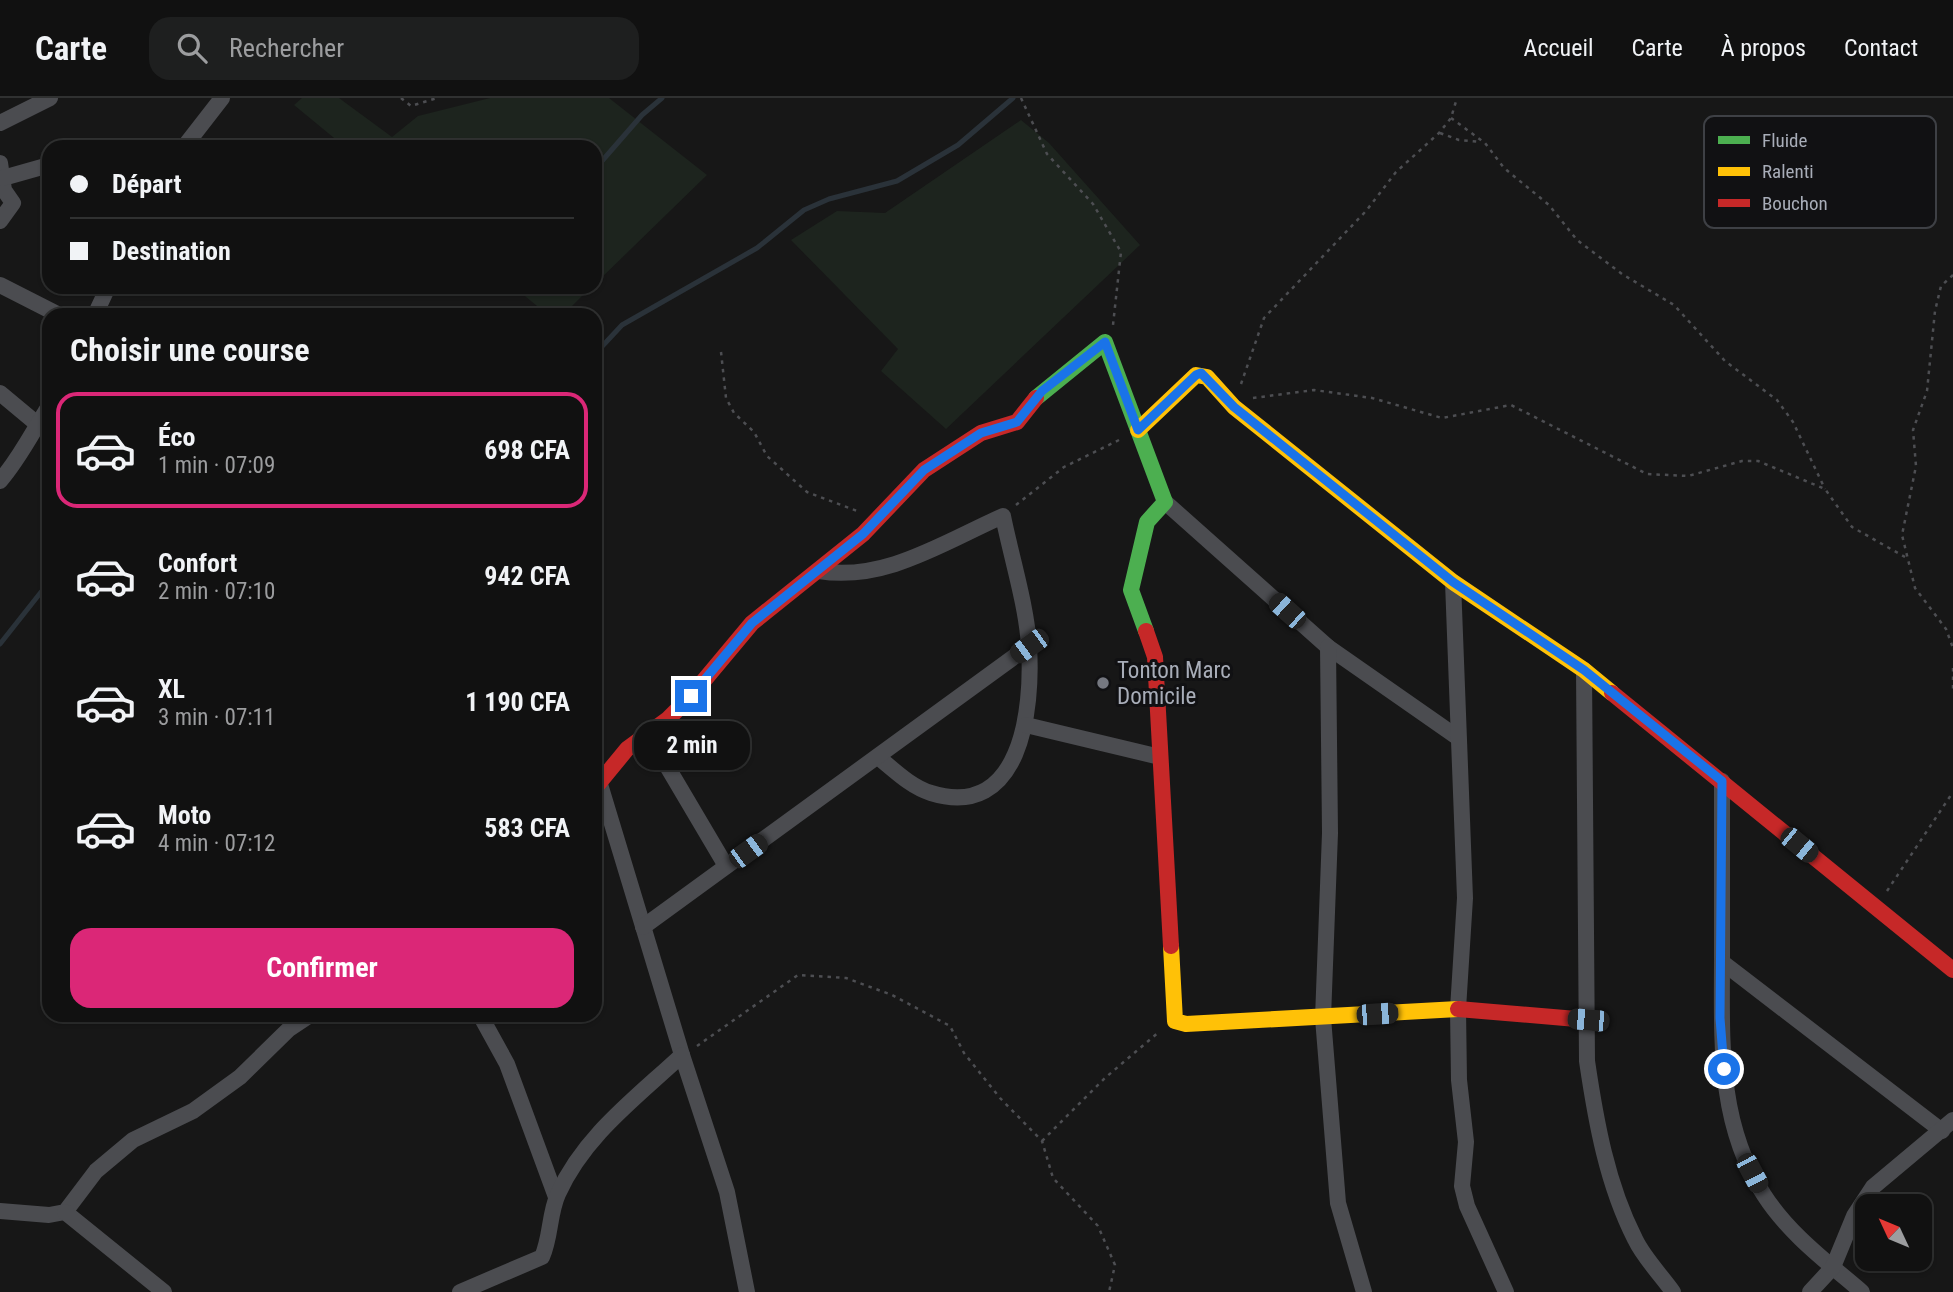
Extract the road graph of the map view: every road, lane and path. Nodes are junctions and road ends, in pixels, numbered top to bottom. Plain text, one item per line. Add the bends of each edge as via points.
1 (50, 98) edge
2 (222, 98) edge
3 (401, 98) edge
4 (438, 98) edge
5 (1021, 98) edge
6 (1457, 98) edge
7 (1451, 118) junction
8 (0, 123) edge
9 (1439, 133) junction
10 (189, 140) edge
11 (1485, 143) junction
12 (42, 165) edge
13 (1, 171) edge
14 (0, 221) edge
15 (1953, 275) edge
16 (0, 285) edge
17 (45, 308) edge
18 (1105, 342) junction
19 (721, 352) dead end
20 (0, 393) edge
21 (1234, 407) junction
22 (42, 415) edge
23 (36, 423) junction
24 (1138, 430) junction
25 (0, 481) edge
26 (1825, 489) junction
27 (1165, 502) junction
28 (1003, 516) junction
29 (876, 521) junction
30 (1905, 557) junction
31 (819, 571) junction
32 (1453, 582) junction
33 (1029, 646) junction
34 (1328, 647) junction
35 (1953, 648) edge
36 (1953, 668) edge
37 (1584, 670) junction
38 (1953, 690) edge
39 (1026, 725) junction
40 (648, 734) junction
41 (1457, 737) junction
42 (878, 757) junction
43 (1160, 757) junction
44 (602, 779) edge
45 (1722, 781) junction
46 (1953, 792) edge
47 (602, 800) edge
48 (726, 866) junction
49 (1877, 908) junction
50 (643, 927) junction
51 (1722, 962) junction
52 (1953, 970) edge
53 (1458, 1009) junction
54 (1323, 1018) junction
55 (1588, 1020) junction
56 (1175, 1021) junction
57 (300, 1022) edge
58 (484, 1022) edge
59 (682, 1055) junction
60 (1947, 1126) edge
61 (1042, 1141) junction
62 (556, 1198) junction
63 (0, 1211) edge
64 (65, 1212) junction
65 (1833, 1267) junction
66 (164, 1292) edge
67 (460, 1292) edge
68 (747, 1292) edge
69 (1109, 1292) edge
70 (1364, 1292) edge
71 (1506, 1292) edge
72 (1673, 1292) edge
73 (1810, 1292) edge
74 (1862, 1292) edge

1 - 8 street
2 - 10 street
3 - 4 path via 411,106
5 - 18 path via 1042,145 1093,204 1121,252 1116,319
6 - 7 path
7 - 9 path
7 - 11 path
9 - 11 path
9 - 21 path via 1396,172 1366,211 1264,318
11 - 26 path via 1504,167 1549,205 1577,240 1674,305 1725,361 1777,400 1793,422
12 - 13 street
13 - 14 street via 4,190 13,203
15 - 30 path via 1941,286 1927,391 1913,430 1916,466 1902,535
16 - 17 street
18 - 24 street
18 - 29 street via 1042,391 1017,422 981,433 924,470
19 - 29 path via 726,398 767,456 807,492
20 - 23 street
21 - 24 street via 1201,373
21 - 26 path via 1260,396 1314,390 1371,398 1442,418 1511,405 1647,474 1688,476 1758,460
21 - 32 street
22 - 23 street
23 - 25 street via 22,454
24 - 27 street
24 - 28 path via 1064,467
26 - 30 path via 1852,527
27 - 34 street
27 - 43 street via 1147,522 1131,590 1156,657
28 - 31 street via 891,566 856,574
28 - 33 street
29 - 31 street
30 - 35 path via 1915,588 1946,629
31 - 40 street via 752,623 691,696
32 - 37 street
32 - 41 street
33 - 39 street
33 - 42 street
34 - 41 street
34 - 54 street via 1331,832
36 - 38 path
37 - 45 street
37 - 55 street
39 - 42 street via 1006,775 993,788 980,792 955,797 931,793
39 - 43 street
40 - 44 street via 627,749
40 - 48 street
41 - 53 street via 1465,898
42 - 48 street
43 - 56 street
45 - 49 street
45 - 51 street
46 - 49 path
47 - 50 street
48 - 50 street
49 - 52 street
50 - 59 street
51 - 60 street
51 - 65 street via 1725,1094 1741,1151 1764,1195 1797,1237
53 - 54 street
53 - 55 street
53 - 71 street via 1466,1142 1462,1186
54 - 56 street
54 - 70 street via 1338,1203
55 - 72 street via 1587,1061 1611,1180 1635,1241
56 - 61 path via 1143,1043
57 - 64 street via 240,1077 192,1111 133,1140 96,1171
58 - 62 street via 507,1064
59 - 61 path via 798,975 846,978 892,995 950,1026 964,1053 1000,1098
59 - 62 street via 594,1137
59 - 68 street via 727,1192
60 - 65 street via 1873,1187 1854,1216
61 - 69 path via 1053,1178 1098,1226 1115,1265
62 - 67 street via 542,1256
63 - 64 street via 49,1216
64 - 66 street
65 - 73 street
65 - 74 street

